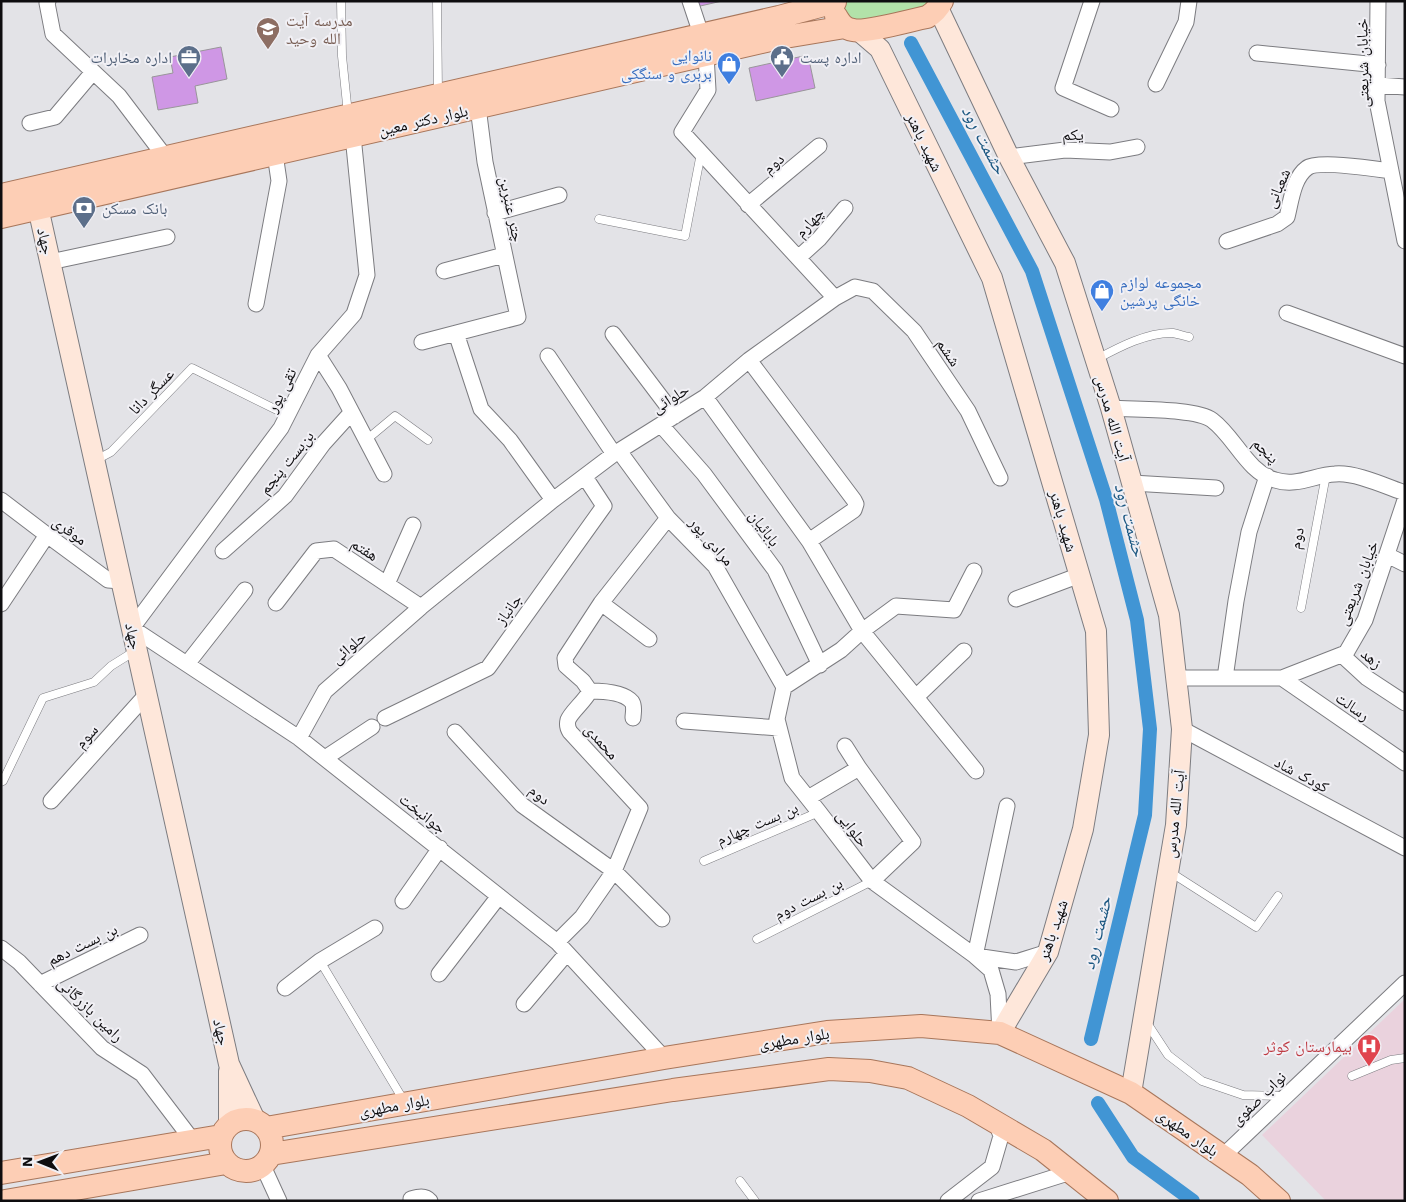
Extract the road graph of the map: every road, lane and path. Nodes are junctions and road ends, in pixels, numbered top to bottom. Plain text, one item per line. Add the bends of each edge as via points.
1 (48, 1) edge
2 (341, 1) edge
3 (437, 1) edge
4 (690, 1) edge
5 (1092, 1) edge
6 (1189, 1) edge
7 (1378, 1) edge
8 (835, 2) edge
9 (940, 5) edge
10 (852, 29) junction
11 (704, 45) junction
12 (1257, 53) dead end
13 (1378, 65) junction
14 (94, 72) junction
15 (1156, 84) dead end
16 (1378, 85) junction
17 (1405, 87) edge
18 (438, 96) junction
19 (478, 107) junction
20 (1111, 109) dead end
21 (30, 123) dead end
22 (350, 126) junction
23 (819, 146) dead end
24 (1137, 147) dead end
25 (701, 153) junction
26 (275, 154) junction
27 (1009, 157) junction
28 (166, 158) junction
29 (1391, 170) junction
30 (1, 195) edge
31 (560, 195) dead end
32 (1400, 196) edge
33 (36, 198) junction
34 (748, 205) junction
35 (845, 208) dead end
36 (495, 212) junction
37 (1, 217) edge
38 (599, 219) dead end
39 (167, 237) dead end
40 (1227, 241) dead end
41 (1405, 241) edge
42 (504, 255) junction
43 (798, 258) junction
44 (50, 262) junction
45 (444, 271) dead end
46 (835, 298) junction
47 (256, 304) dead end
48 (1287, 313) dead end
49 (456, 333) junction
50 (613, 334) dead end
51 (1189, 338) dead end
52 (422, 342) dead end
53 (318, 355) junction
54 (548, 356) dead end
55 (1405, 356) edge
56 (749, 360) junction
57 (1096, 360) junction
58 (705, 397) junction
59 (1111, 408) junction
60 (350, 413) junction
61 (287, 415) junction
62 (675, 416) junction
63 (661, 425) junction
64 (428, 440) dead end
65 (366, 441) junction
66 (616, 453) junction
67 (95, 461) junction
68 (384, 474) dead end
69 (585, 476) junction
70 (1267, 476) junction
71 (1326, 476) junction
72 (1000, 478) dead end
73 (1132, 483) junction
74 (1216, 488) dead end
75 (1405, 493) edge
76 (1, 500) edge
77 (554, 500) junction
78 (1405, 500) edge
79 (668, 518) junction
80 (414, 525) dead end
81 (47, 535) junction
82 (809, 541) junction
83 (223, 551) dead end
84 (1387, 555) junction
85 (1405, 564) edge
86 (974, 571) dead end
87 (1080, 575) junction
88 (121, 580) junction
89 (387, 584) junction
90 (245, 590) dead end
91 (1016, 599) dead end
92 (276, 603) dead end
93 (601, 603) junction
94 (1, 604) edge
95 (421, 607) junction
96 (1301, 608) dead end
97 (132, 628) junction
98 (862, 631) junction
99 (649, 639) dead end
100 (137, 650) junction
101 (964, 650) dead end
102 (1342, 655) junction
103 (187, 664) junction
104 (820, 665) junction
105 (1176, 678) junction
106 (1225, 678) junction
107 (1282, 678) junction
108 (784, 687) junction
109 (590, 691) junction
110 (147, 694) junction
111 (916, 697) junction
112 (1405, 703) edge
113 (385, 718) dead end
114 (633, 718) dead end
115 (684, 721) dead end
116 (372, 727) dead end
117 (779, 728) junction
118 (1182, 729) junction
119 (455, 732) dead end
120 (299, 738) junction
121 (845, 746) dead end
122 (324, 758) junction
123 (1405, 763) edge
124 (859, 768) junction
125 (976, 771) dead end
126 (1, 782) edge
127 (808, 798) junction
128 (51, 800) dead end
129 (1007, 806) dead end
130 (819, 812) junction
131 (440, 848) junction
132 (1405, 848) edge
133 (704, 860) dead end
134 (1168, 870) junction
135 (614, 871) junction
136 (872, 881) junction
137 (499, 896) junction
138 (1278, 896) dead end
139 (403, 901) dead end
140 (662, 919) dead end
141 (375, 928) dead end
142 (140, 935) dead end
143 (757, 939) dead end
144 (1, 948) edge
145 (562, 948) junction
146 (1048, 952) junction
147 (975, 956) junction
148 (320, 961) junction
149 (438, 974) dead end
150 (1405, 983) edge
151 (40, 984) junction
152 (285, 988) dead end
153 (524, 1004) dead end
154 (1144, 1019) junction
155 (1000, 1032) junction
156 (664, 1058) junction
157 (1405, 1058) edge
158 (229, 1064) junction
159 (1352, 1076) dead end
160 (1131, 1093) junction
161 (1286, 1096) junction
162 (405, 1103) junction
163 (996, 1122) junction
164 (261, 1124) junction
165 (225, 1131) junction
166 (193, 1141) junction
167 (1223, 1156) junction
168 (267, 1160) junction
169 (226, 1163) junction
170 (1071, 1172) junction
171 (1, 1173) edge
172 (740, 1181) dead end
173 (412, 1199) dead end
174 (5, 1201) edge
175 (279, 1201) edge
176 (430, 1201) edge
177 (755, 1201) edge
178 (948, 1201) edge
179 (979, 1201) edge
180 (1106, 1201) edge
181 (1280, 1201) edge

1 - 14 street via 53,34
2 - 22 lane via 342,56
3 - 18 lane
4 - 11 street
5 - 20 street via 1063,88
6 - 15 street via 1186,22
7 - 13 street, خیابان شریعتی
8 - 10 main road via 836,16
8 - 11 main road, بلوار دکتر معین via 779,17
9 - 10 main road, بلوار دکتر معین via 926,17
9 - 27 main road, آیت الله مدرس
10 - 11 main road, بلوار دکتر معین
10 - 87 main road, شهید باهنر via 880,49 992,278
11 - 18 main road, بلوار دکتر معین
11 - 19 main road, بلوار دکتر معین
11 - 25 street via 708,90 682,132
12 - 13 street
13 - 16 street, خیابان شریعتی
14 - 21 street via 55,116
14 - 28 street via 118,96
16 - 17 street
16 - 29 street, خیابان شریعتی via 1377,101
18 - 22 main road, بلوار دکتر معین
19 - 22 main road, بلوار دکتر معین
19 - 36 street, چتر عنبرین
22 - 26 main road, بلوار دکتر معین
22 - 28 main road, بلوار دکتر معین
22 - 53 street, تقی پور via 367,275 354,314
23 - 34 street, دوم
24 - 27 street, یکم via 1110,152 1065,150
25 - 34 street
25 - 38 lane via 685,236
26 - 33 main road, بلوار دکتر معین
26 - 47 street via 279,181
27 - 57 main road, آیت الله مدرس via 1065,263
28 - 33 main road, بلوار دکتر معین
29 - 32 street, خیابان شریعتی
29 - 40 street, شعبانی via 1320,164 1307,167 1297,180 1287,218
30 - 33 main road, بلوار دکتر معین
31 - 36 street
32 - 41 street, خیابان شریعتی
33 - 37 main road, بلوار دکتر معین
33 - 44 main road, جهاد
34 - 43 street
35 - 43 street, چهارم
36 - 42 street, چتر عنبرین
39 - 44 street
42 - 45 street
42 - 49 street, چتر عنبرین via 518,317
43 - 46 street
44 - 67 main road, جهاد
46 - 56 street, حلوائی
46 - 72 street, ششم via 855,287 873,291 914,331 968,411
48 - 55 street
49 - 52 street
49 - 77 street via 481,409 510,440
50 - 62 street
51 - 57 lane via 1173,333 1149,337 1126,343
53 - 60 street
53 - 61 street, تقی پور
54 - 66 street, مرادی پور
56 - 58 street, حلوائی
56 - 82 street via 856,504 854,510
57 - 59 main road, آیت الله مدرس
58 - 62 street, حلوائی
58 - 82 street
59 - 70 street, پنجم via 1188,412 1211,419 1254,467
59 - 73 main road, آیت الله مدرس
60 - 65 street
60 - 83 street, بن‌بست پنجم via 285,496
61 - 67 lane, عسگر دانا via 192,368 111,452
61 - 97 street, تقی پور via 281,428
62 - 63 street, حلوائی
63 - 66 street, حلوائی
63 - 104 street, بابائیان via 704,474 775,570
64 - 65 lane via 395,416
65 - 68 street
66 - 69 street, حلوائی
66 - 79 street, مرادی پور
67 - 88 main road, جهاد
69 - 77 street, حلوائی
69 - 113 street, جانباز via 604,506 488,668
70 - 71 street, پنجم via 1290,484
70 - 106 street via 1249,532
71 - 75 street, پنجم via 1350,475
71 - 96 lane, دوم
73 - 74 street
73 - 105 main road, آیت الله مدرس via 1169,615
76 - 81 street, موقری
77 - 95 street, حلوائی
78 - 84 street, خیابان شریعتی
79 - 93 street
79 - 108 street, مرادی پور via 715,566
80 - 89 street
81 - 88 street, موقری via 108,580
81 - 94 street
82 - 98 street
84 - 85 street
84 - 102 street, خیابان شریعتی via 1365,620
86 - 98 street via 954,610 896,606
87 - 91 street
87 - 146 main road, شهید باهنر via 1096,631 1099,735 1083,829
88 - 97 main road, جهاد
89 - 92 street, هفتم via 334,549 316,552
89 - 95 street, هفتم
90 - 103 street
93 - 99 street
93 - 109 street via 566,658 566,666
95 - 120 street, حلوائی via 326,690
97 - 100 main road, جهاد
97 - 103 street, جوانبخت
98 - 104 street
98 - 111 street
100 - 110 main road, جهاد
100 - 126 lane via 111,666 94,682 43,698
101 - 111 street
102 - 107 street
102 - 112 street, زهد via 1368,678
103 - 120 street, جوانبخت
104 - 108 street
105 - 106 street
105 - 118 main road, آیت الله مدرس
106 - 107 street
107 - 123 street, رسالت
108 - 117 street, حلوایی via 777,719
109 - 114 street via 620,695 631,701
109 - 135 street, محمدی via 568,719 570,732 640,808
110 - 128 street, سوم
110 - 158 main road, جهاد
111 - 125 street
115 - 117 street
116 - 122 street
117 - 127 street, حلوایی via 792,778
118 - 132 street, کودک شاد
118 - 134 main road, آیت الله مدرس via 1176,825
119 - 135 street, دوم via 522,805
120 - 122 street, جوانبخت
121 - 124 street
122 - 131 street, جوانبخت
124 - 127 street
124 - 136 street via 913,842
127 - 130 street, حلوایی
129 - 147 street
130 - 133 lane, بن بست چهارم
130 - 136 street, حلوایی
131 - 137 street, جوانبخت
131 - 139 street
134 - 138 lane via 1256,927
134 - 154 main road, آیت الله مدرس
135 - 140 street, دوم
135 - 145 street, محمدی
136 - 143 lane, بن بست دوم
136 - 147 street, حلوایی
137 - 145 street, جوانبخت
137 - 149 street
141 - 148 street
142 - 151 street, بن بست دهم
144 - 151 street, رامین بازرگانی
145 - 153 street, محمدی
145 - 156 street, جوانبخت
146 - 147 street via 1016,962
146 - 155 main road, شهید باهنر
147 - 155 street, حلوایی via 991,970 998,994
148 - 152 street
148 - 162 lane
150 - 161 street, نواب صفوی
151 - 166 street, رامین بازرگانی via 102,1048 142,1074
154 - 160 main road, آیت الله مدرس
154 - 161 lane via 1168,1055 1202,1081 1243,1095
155 - 156 main road, بلوار مطهری via 921,1026 874,1028 827,1032
155 - 160 main road, بلوار مطهری
156 - 162 main road, بلوار مطهری
157 - 159 lane via 1391,1060
158 - 164 main road
158 - 165 main road
160 - 167 main road, بلوار مطهری
161 - 167 street, نواب صفوی
162 - 164 main road, بلوار مطهری
163 - 168 main road, بلوار مطهری via 908,1078 870,1071 828,1069 673,1090
163 - 170 main road, بلوار مطهری via 1043,1150
163 - 178 street via 1001,1136 992,1167
164 - 165 main road via 237,1120
164 - 168 main road via 272,1141
165 - 166 main road
165 - 169 main road via 219,1146
166 - 171 main road
167 - 181 main road, بلوار مطهری
168 - 169 main road via 256,1170 248,1172
168 - 175 street
169 - 174 main road
170 - 179 street
170 - 180 main road, بلوار مطهری
172 - 177 lane
173 - 176 street via 421,1196

